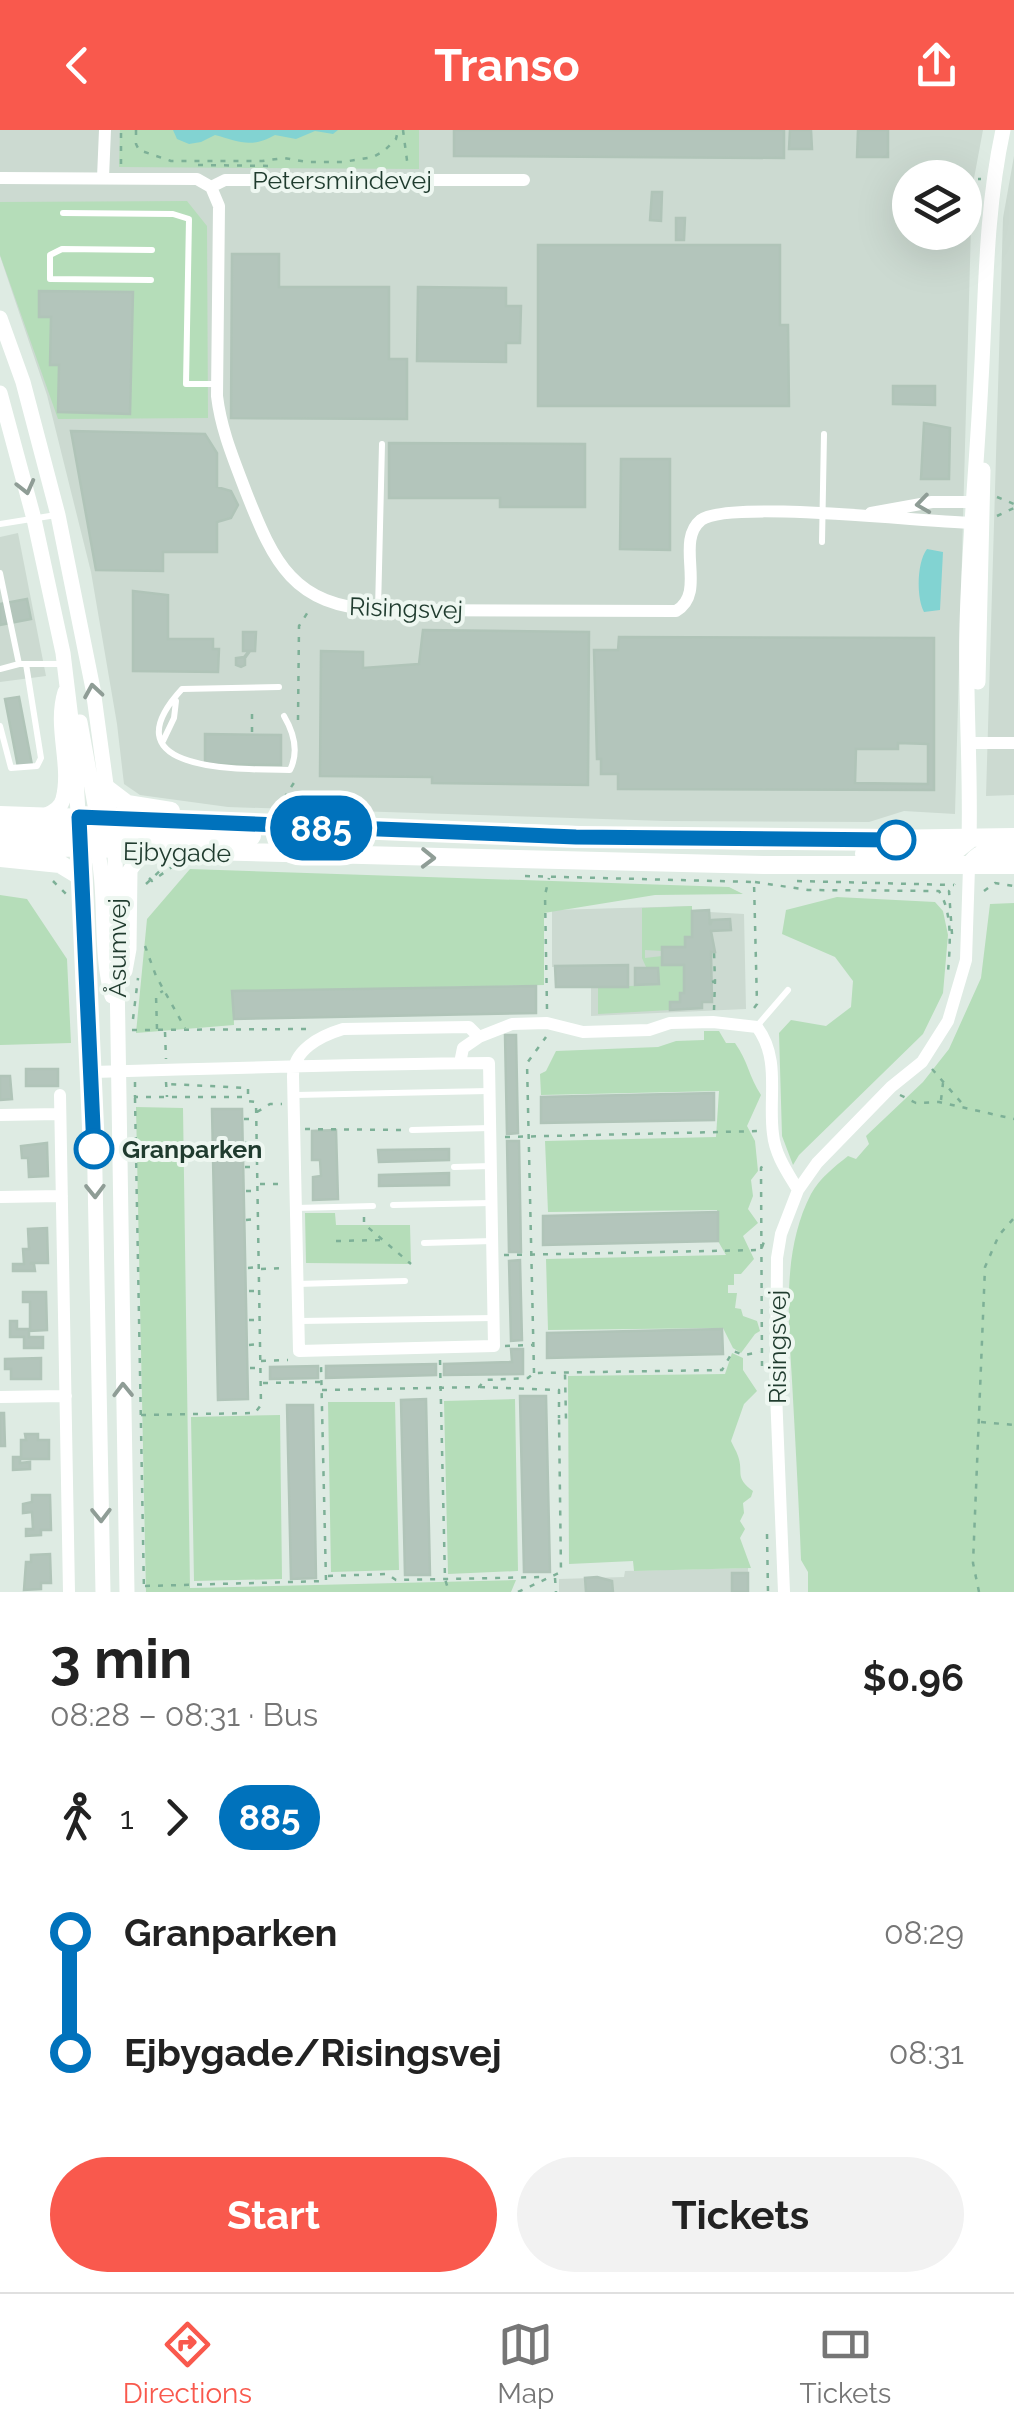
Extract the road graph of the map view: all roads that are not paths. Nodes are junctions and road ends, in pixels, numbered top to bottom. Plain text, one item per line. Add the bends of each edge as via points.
1 (106, 130) edge
2 (1003, 130) edge
3 (0, 178) edge
4 (104, 178) junction
5 (524, 180) dead end
6 (211, 187) junction
7 (64, 213) dead end
8 (152, 250) dead end
9 (152, 280) dead end
10 (0, 318) edge
11 (216, 384) junction
12 (0, 393) edge
13 (824, 434) dead end
14 (382, 444) dead end
15 (983, 499) junction
16 (822, 514) junction
17 (863, 514) junction
18 (58, 515) junction
19 (34, 519) junction
20 (982, 522) junction
21 (0, 524) edge
22 (822, 542) dead end
23 (0, 573) edge
24 (378, 610) junction
25 (23, 664) junction
26 (65, 664) junction
27 (0, 668) edge
28 (68, 684) junction
29 (280, 687) dead end
30 (284, 716) dead end
31 (0, 726) edge
32 (1014, 742) edge
33 (970, 744) junction
34 (106, 788) junction
35 (0, 814) edge
36 (46, 815) junction
37 (220, 823) junction
38 (351, 829) junction
39 (0, 832) edge
40 (97, 834) junction
41 (1014, 837) edge
42 (969, 840) junction
43 (0, 846) edge
44 (1014, 850) edge
45 (144, 851) junction
46 (0, 858) edge
47 (1014, 865) edge
48 (793, 873) junction
49 (83, 878) junction
50 (964, 879) junction
51 (788, 990) dead end
52 (117, 1014) junction
53 (756, 1027) junction
54 (479, 1037) junction
55 (460, 1063) junction
56 (292, 1068) junction
57 (126, 1071) junction
58 (93, 1072) junction
59 (490, 1091) junction
60 (60, 1095) dead end
61 (293, 1096) junction
62 (60, 1114) junction
63 (0, 1115) edge
64 (490, 1128) junction
65 (412, 1130) road end
66 (491, 1166) junction
67 (454, 1168) dead end
68 (798, 1190) junction
69 (62, 1196) junction
70 (0, 1197) edge
71 (492, 1203) junction
72 (393, 1205) dead end
73 (373, 1206) dead end
74 (296, 1208) junction
75 (492, 1241) junction
76 (424, 1243) dead end
77 (405, 1282) dead end
78 (297, 1284) junction
79 (494, 1318) junction
80 (298, 1322) junction
81 (66, 1396) junction
82 (0, 1397) edge
83 (69, 1592) edge
84 (103, 1592) edge
85 (127, 1592) edge
86 (784, 1592) edge

1 - 4 street
2 - 15 street via 992,179 981,380
3 - 4 street, Petersmindevej
4 - 6 street, Petersmindevej via 197,179
5 - 6 street, Petersmindevej via 224,180
6 - 11 street, Risingsvej via 219,206
7 - 11 lane via 189,218 186,384
8 - 9 lane via 62,248 54,250 49,266 50,279
10 - 18 street, Åsumvej
11 - 24 street, Risingsvej via 220,425 269,548 287,574 317,597
12 -> 19 street
13 - 16 lane
14 - 24 lane
15 -> 17 street, Risingsvej
15 - 20 street
16 - 17 street, Risingsvej
16 - 22 lane
16 - 24 street, Risingsvej via 721,514 698,522 690,594 676,612
17 - 20 street, Risingsvej
18 - 19 lane
34 -> 18 street, Åsumvej
19 - 21 lane
19 - 26 street
20 - 33 street via 967,630
23 - 25 lane
25 - 26 lane
25 - 27 lane
25 - 31 lane via 39,764 10,768
26 - 28 street
28 - 36 street via 60,708 64,800
28 - 40 street via 84,733
29 - 30 lane via 190,687 166,710 160,730 176,758 202,767 290,770 294,733
32 - 33 street
33 - 42 street
34 - 37 main road via 127,804
34 - 40 street, Åsumvej
35 - 36 main road, Ejbygade
36 - 40 main road, Ejbygade
37 - 38 main road, Ejbygade
37 - 40 main road, Ejbygade
38 - 40 main road via 268,836
38 - 42 main road, Ejbygade
39 - 40 main road
40 - 43 main road, Ejbygade
40 - 45 main road, Ejbygade
40 - 49 street, Åsumvej
40 - 52 street via 105,969
41 - 42 main road, Ejbygade
42 - 48 main road via 954,852 860,854
42 - 50 main road
44 - 50 main road via 983,852
45 -> 48 main road, Ejbygade via 186,858
45 - 52 street via 130,870 129,949
46 - 49 main road via 60,864
47 - 50 main road, Ejbygade
48 - 50 main road, Ejbygade
49 - 58 street, Åsumvej
50 - 68 street, Risingsvej via 966,960 948,1021 922,1062
51 - 53 lane
52 - 57 street, Åsumvej
53 - 54 street via 670,1023 583,1032 548,1023 512,1024
53 - 68 street via 772,1066 772,1135
54 - 55 street via 464,1048
54 - 56 street via 469,1027 343,1029 299,1054
55 - 56 street
55 - 59 street via 489,1063
56 - 57 street
56 - 61 street
57 - 58 street
85 -> 57 street, Åsumvej
58 -> 84 street, Åsumvej
59 - 61 lane
59 - 64 street
60 - 62 street
61 - 74 street
62 - 63 street
62 - 69 street
64 - 65 lane
64 - 66 street
66 - 67 lane
66 - 71 street
68 - 86 street, Risingsvej via 777,1258
69 - 70 street
69 - 81 street
71 - 72 lane
71 - 75 street
73 - 74 lane
74 - 78 street
75 - 76 lane
75 - 79 street
77 - 78 lane
78 - 80 street
79 - 80 lane
79 - 80 street via 494,1346 299,1350
81 - 82 street
81 - 83 street

